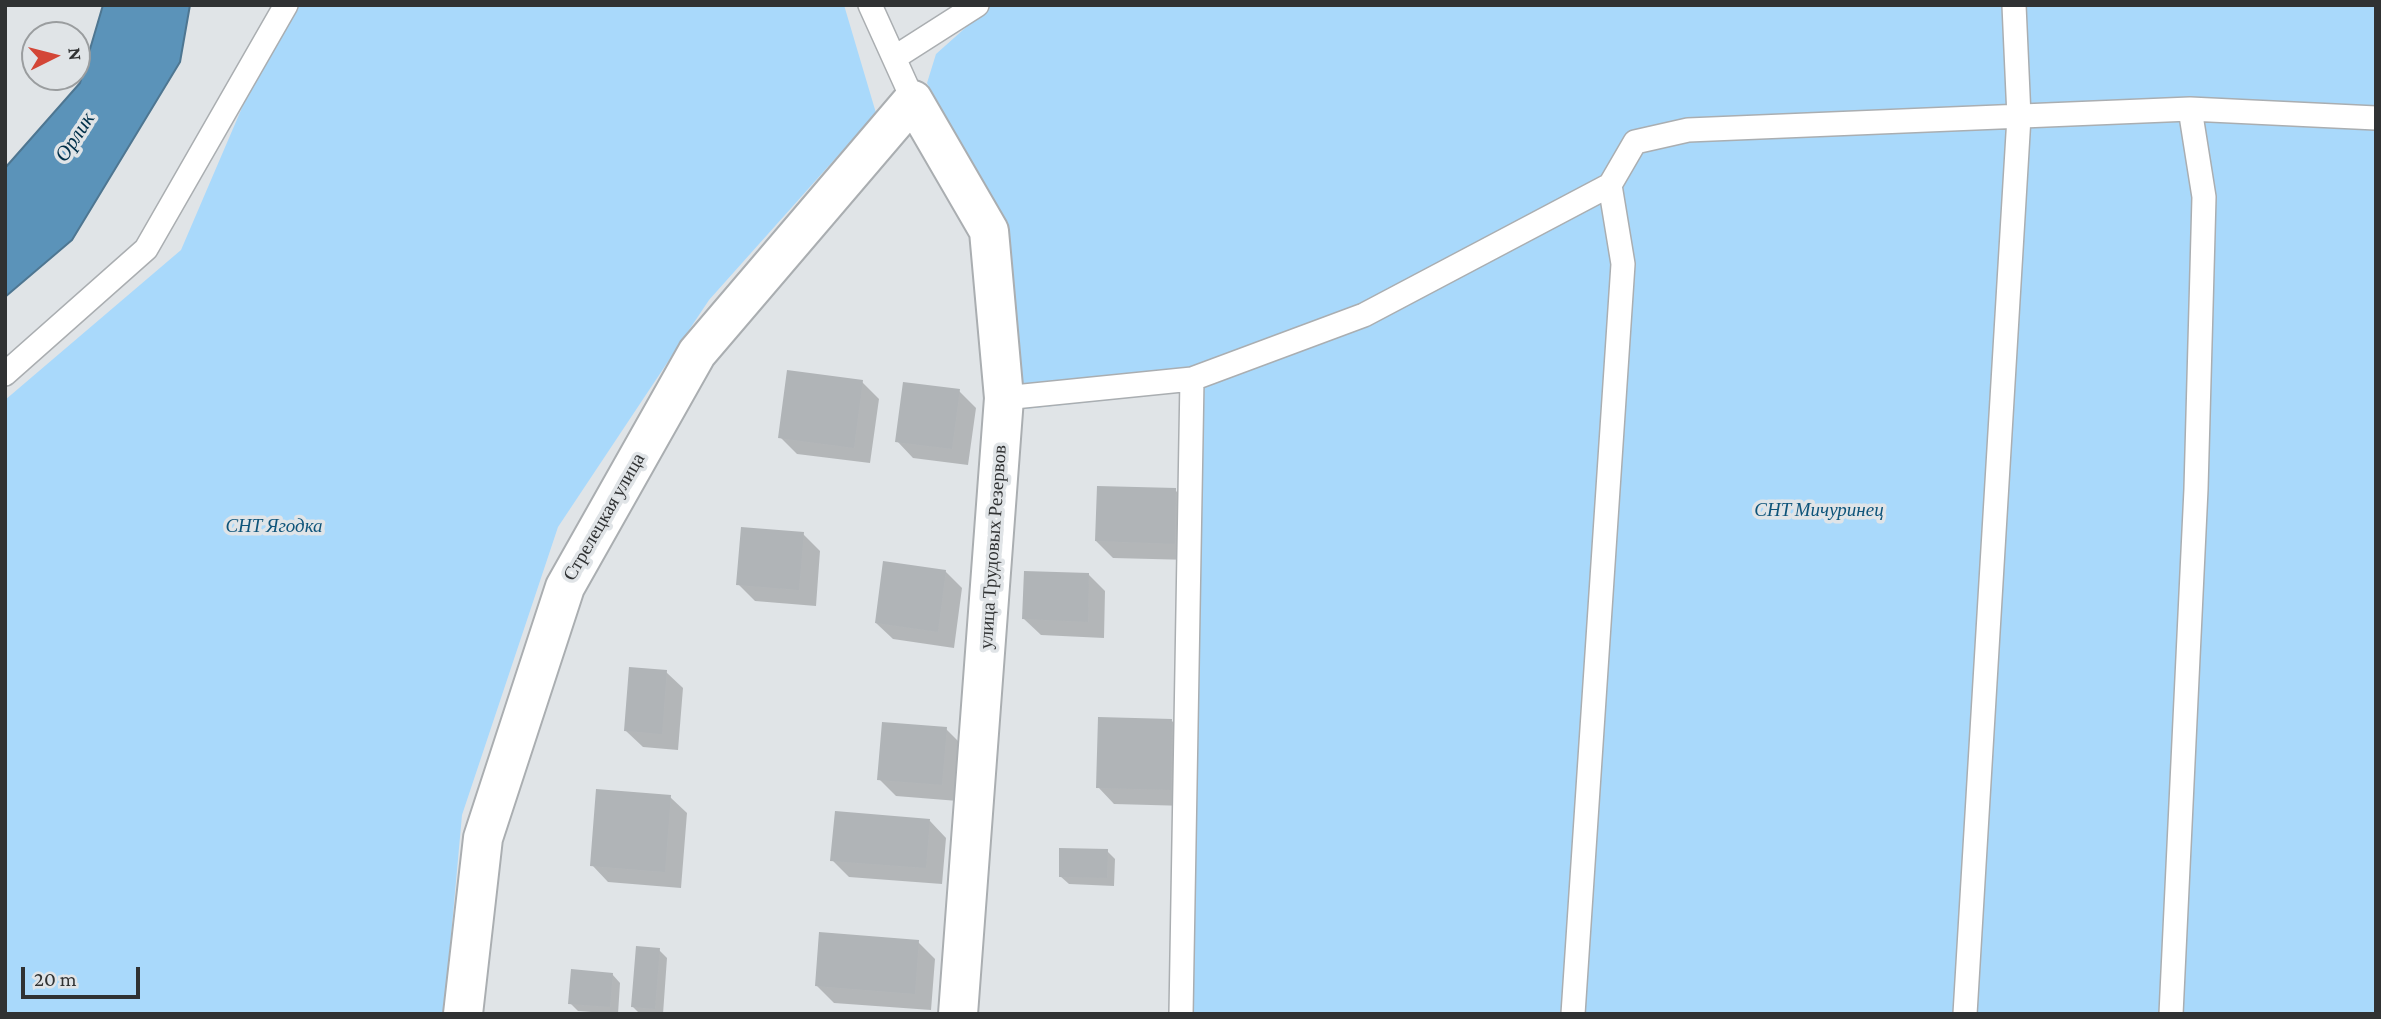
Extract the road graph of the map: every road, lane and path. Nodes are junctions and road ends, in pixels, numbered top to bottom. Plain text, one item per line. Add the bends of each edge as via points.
1 (286, 5) edge
2 (870, 5) edge
3 (977, 5) edge
4 (2014, 5) edge
5 (894, 58) junction
6 (913, 100) junction
7 (2190, 109) junction
8 (2019, 117) junction
9 (2376, 118) edge
10 (1610, 185) junction
11 (5, 374) edge
12 (1192, 379) junction
13 (1004, 398) junction
14 (463, 1014) edge
15 (958, 1014) edge
16 (1181, 1014) edge
17 (1573, 1014) edge
18 (1965, 1014) edge
19 (2171, 1014) edge

1 - 11 lane via 146,248
2 - 5 lane
3 - 5 lane
4 - 8 lane
5 - 6 lane
6 - 13 street, улица Трудовых Резервов via 989,230
6 - 14 street, Стрелецкая улица via 697,353 565,587 483,838
7 - 8 lane
7 - 9 lane
7 - 19 lane via 2204,197 2196,489
8 - 10 lane via 1688,130 1634,142
8 - 18 lane
10 - 12 lane via 1364,315
10 - 17 lane via 1623,264
12 - 13 lane
12 - 16 lane
13 - 15 street, улица Трудовых Резервов

